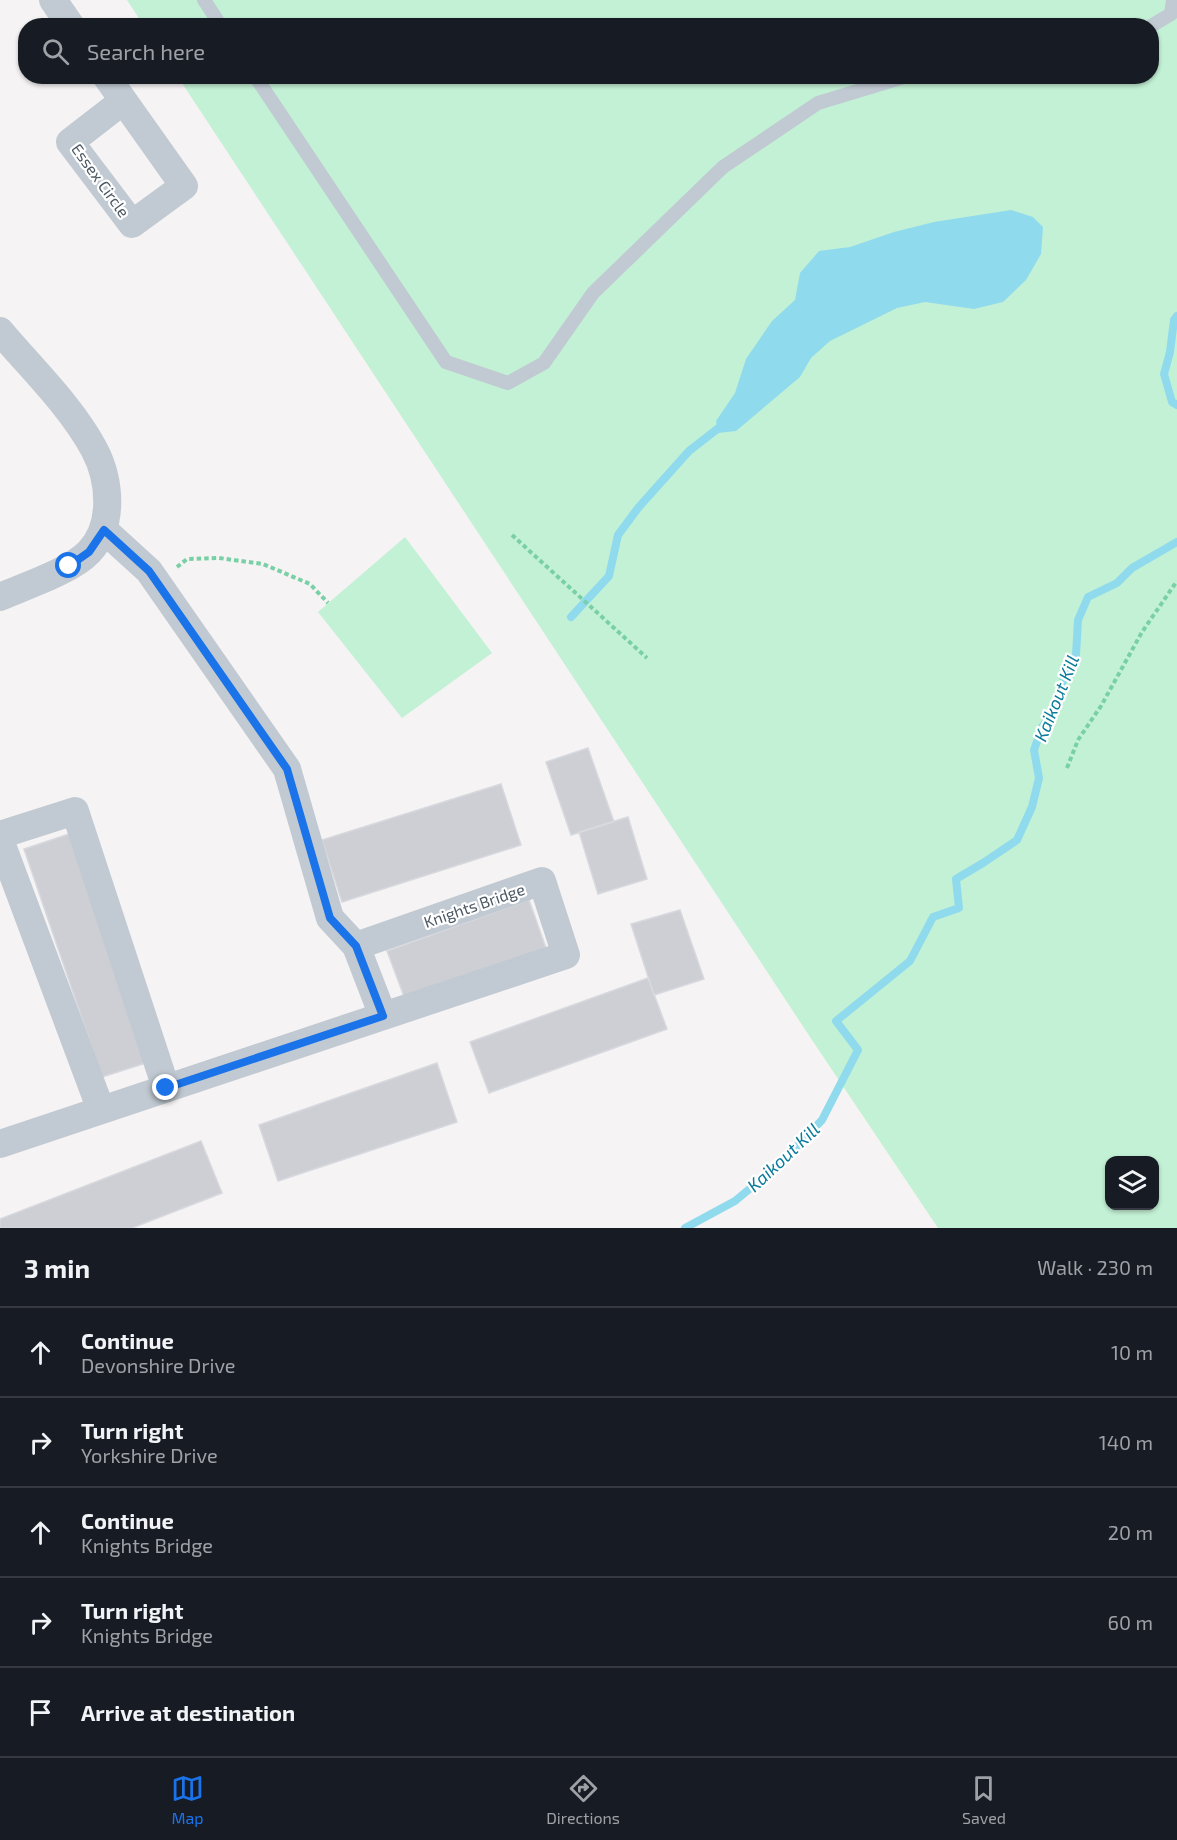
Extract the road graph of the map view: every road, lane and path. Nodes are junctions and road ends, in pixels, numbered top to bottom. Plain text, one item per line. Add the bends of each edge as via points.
1 (53, 0) edge
2 (204, 0) edge
3 (1173, 0) edge
4 (65, 18) edge
5 (216, 18) edge
6 (1159, 21) edge
7 (111, 84) edge
8 (260, 84) edge
9 (881, 84) edge
10 (123, 101) dead end
11 (0, 331) edge
12 (104, 530) junction
13 (513, 535) dead end
14 (156, 581) junction
15 (1177, 581) edge
16 (0, 597) edge
17 (328, 603) dead end
18 (647, 658) dead end
19 (1067, 768) dead end
20 (0, 838) edge
21 (356, 946) junction
22 (383, 1016) junction
23 (166, 1088) junction
24 (101, 1110) junction
25 (0, 1144) edge

1 - 4 street
2 - 5 lane
3 - 6 lane via 1171,14
7 - 10 street
8 - 9 lane via 446,362 508,383 544,363 593,293 723,167 818,103
11 - 12 street via 74,418 95,450 106,482
12 - 14 street
12 - 16 street via 89,552 69,566
13 - 18 path
14 - 17 path via 187,559 219,558 262,564 310,584
14 - 21 street via 287,769 330,918
15 - 19 path via 1078,740
20 - 23 street via 75,811
20 - 24 street
21 - 22 street
21 - 22 street, Knights Bridge via 542,881 566,955
22 - 23 street, Knights Bridge
23 - 24 street, Knights Bridge
24 - 25 street, Knights Bridge

